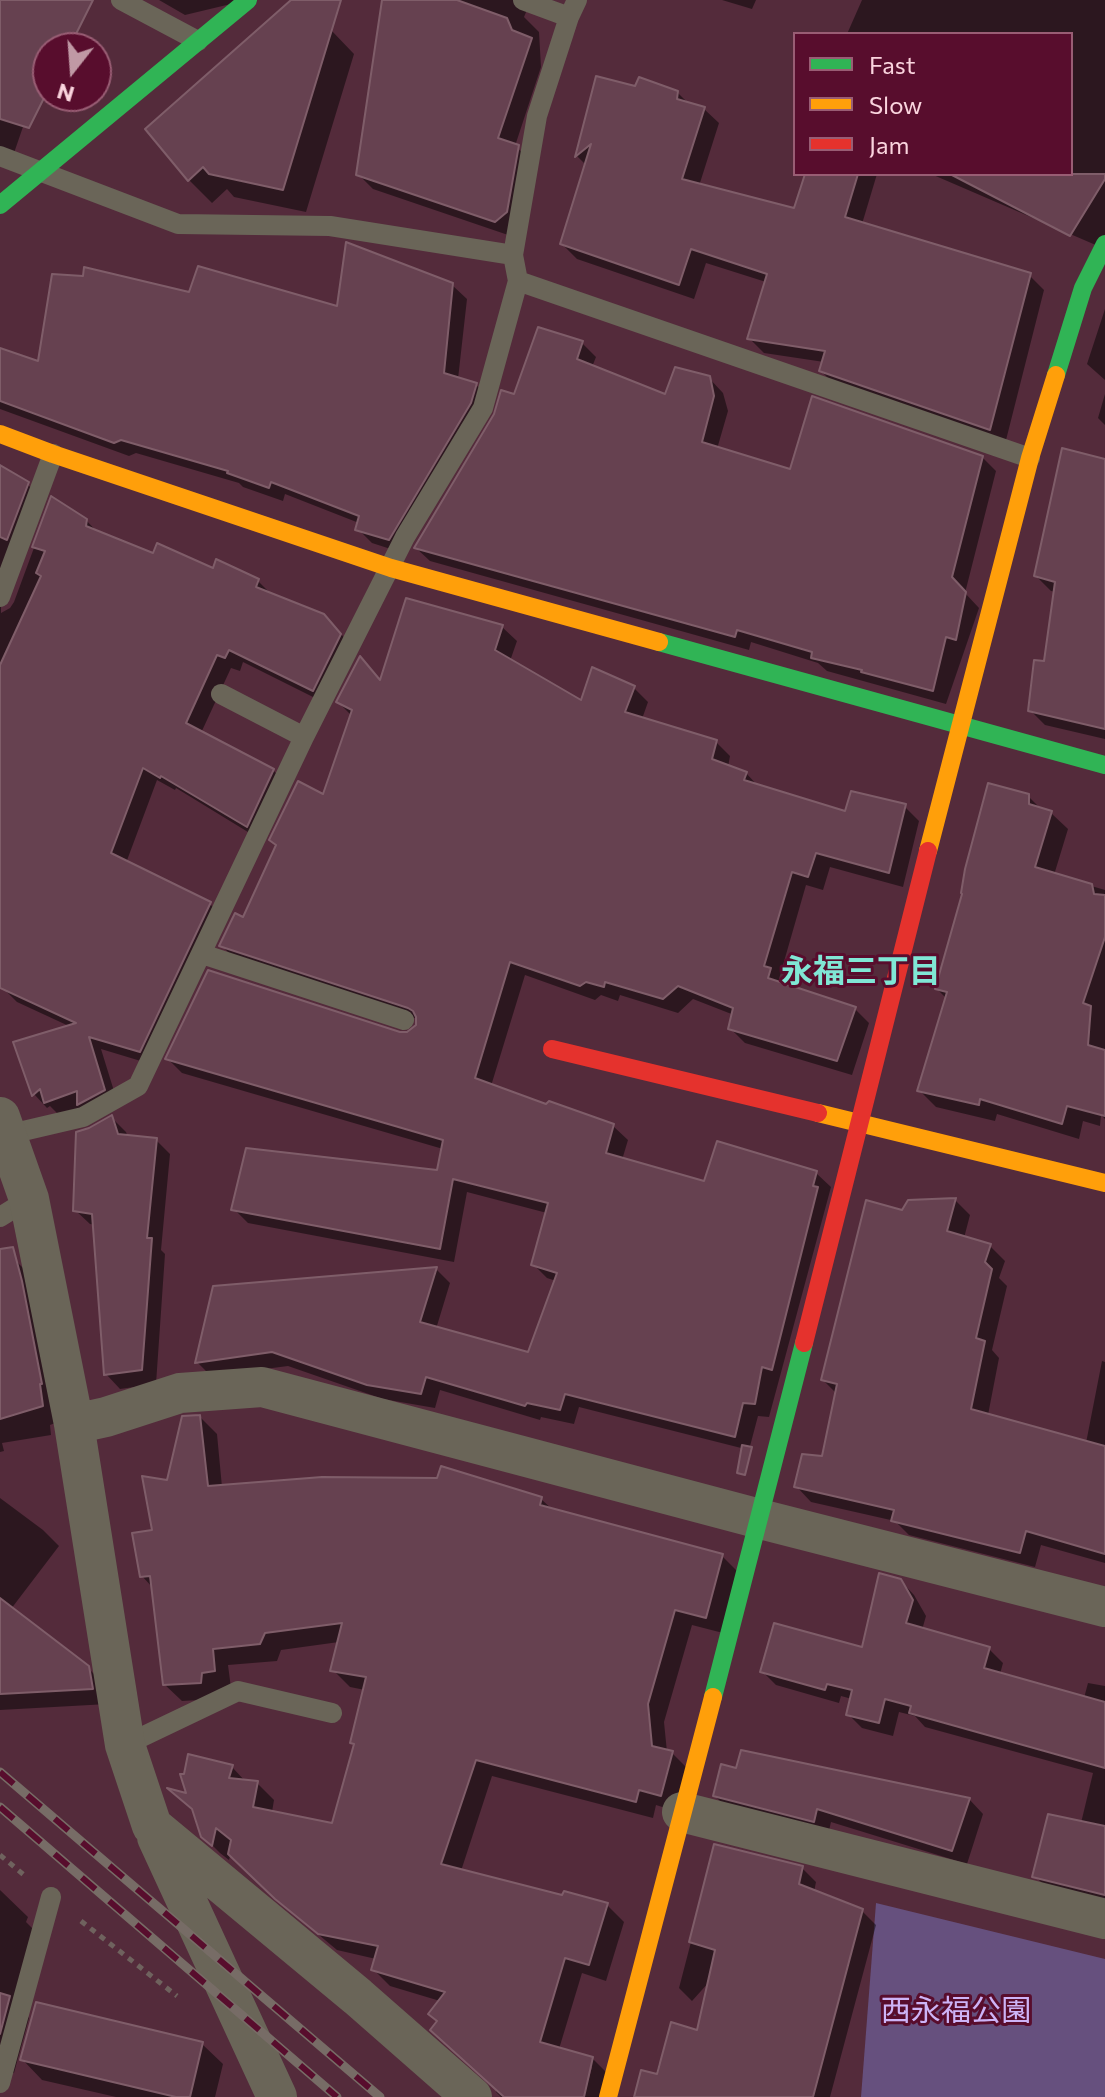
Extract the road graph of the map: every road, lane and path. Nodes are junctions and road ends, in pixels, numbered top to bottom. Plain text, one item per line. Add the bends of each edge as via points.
1 (121, 0) edge
2 (248, 0) edge
3 (523, 0) edge
4 (573, 8) edge
5 (198, 42) junction
6 (0, 156) edge
7 (41, 173) junction
8 (0, 205) edge
9 (1105, 244) edge
10 (513, 255) junction
11 (518, 281) junction
12 (1094, 293) edge
13 (0, 434) edge
14 (53, 454) junction
15 (1030, 458) junction
16 (391, 568) junction
17 (0, 597) edge
18 (221, 694) dead end
19 (960, 725) junction
20 (304, 737) junction
21 (1105, 765) edge
22 (202, 954) junction
23 (404, 1020) dead end
24 (552, 1049) dead end
25 (859, 1122) junction
26 (3, 1126) edge
27 (1105, 1183) edge
28 (15, 1208) edge
29 (74, 1424) junction
30 (760, 1519) junction
31 (1105, 1607) edge
32 (332, 1713) dead end
33 (125, 1745) junction
34 (682, 1812) junction
35 (152, 1826) junction
36 (0, 1855) edge
37 (51, 1897) junction
38 (1105, 1919) edge
39 (185, 2002) dead end
40 (0, 2081) edge
41 (277, 2097) edge
42 (472, 2097) edge
43 (608, 2097) edge

1 - 5 lane
2 - 5 street
3 - 4 lane
4 - 10 lane via 537,116
5 - 7 street
6 - 7 lane
7 - 8 street
7 - 10 lane via 178,224 330,226
9 - 12 street
10 - 11 lane
11 - 15 lane
11 - 16 lane via 483,408
12 - 15 street
13 - 14 street
14 - 16 street
14 - 17 lane
15 - 19 street
16 - 19 street
16 - 20 lane
18 - 20 lane
19 - 21 street
19 - 25 street
20 - 22 lane
22 - 23 lane
22 - 26 lane via 138,1086 83,1117
24 - 25 street
25 - 27 street
25 - 30 street
26 - 28 street
28 - 29 street
29 - 30 street via 180,1393 262,1387
29 - 33 street
30 - 31 street
30 - 34 street
32 - 33 lane via 238,1691
33 - 35 street
34 - 38 street
34 - 43 street
35 - 41 street
35 - 42 street
36 - 37 path
37 - 39 path
37 - 40 lane

